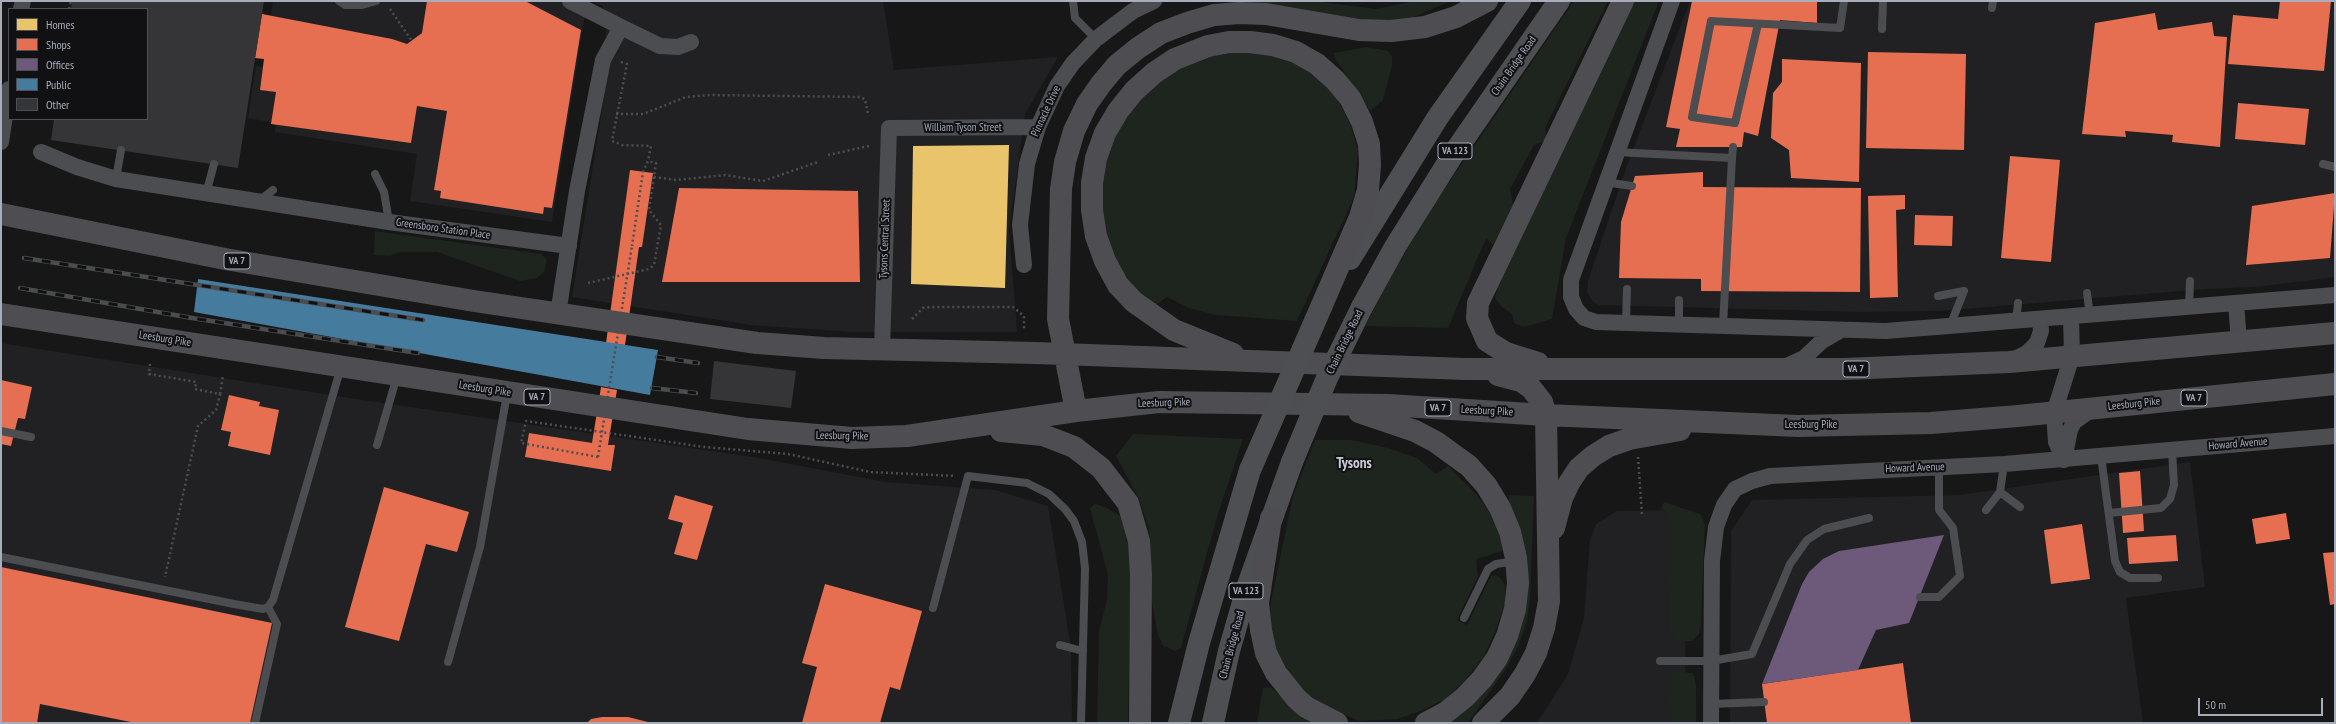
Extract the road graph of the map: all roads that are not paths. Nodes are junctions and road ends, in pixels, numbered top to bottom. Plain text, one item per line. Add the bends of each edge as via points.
1 (339, 1) edge
2 (376, 1) edge
3 (570, 1) edge
4 (1073, 1) edge
5 (1154, 1) edge
6 (1487, 1) edge
7 (1520, 1) edge
8 (1559, 1) edge
9 (1623, 1) edge
10 (1672, 1) edge
11 (1844, 1) edge
12 (1883, 1) edge
13 (1758, 24) junction
14 (621, 27) junction
15 (1882, 29) dead end
16 (1096, 39) junction
17 (691, 42) dead end
18 (8, 96) edge
19 (1038, 127) junction
20 (888, 128) joint
21 (1, 142) edge
22 (1733, 147) dead end
23 (121, 150) dead end
24 (42, 152) dead end
25 (1616, 152) junction
26 (1732, 158) junction
27 (214, 164) dead end
28 (2323, 164) dead end
29 (2335, 166) edge
30 (375, 174) dead end
31 (116, 179) junction
32 (1606, 182) junction
33 (1632, 186) dead end
34 (273, 190) dead end
35 (206, 194) junction
36 (258, 202) junction
37 (1, 214) edge
38 (389, 222) junction
39 (569, 246) junction
40 (1024, 265) dead end
41 (2190, 281) dead end
42 (1627, 289) dead end
43 (2087, 293) dead end
44 (2335, 295) edge
45 (1938, 296) dead end
46 (1679, 300) dead end
47 (2018, 303) dead end
48 (2236, 303) junction
49 (1322, 305) junction
50 (2189, 307) junction
51 (1, 314) edge
52 (558, 314) junction
53 (2090, 316) junction
54 (2071, 317) junction
55 (2040, 320) junction
56 (2016, 322) junction
57 (1626, 323) junction
58 (1679, 325) junction
59 (1724, 326) junction
60 (1950, 326) junction
61 (1843, 330) junction
62 (2335, 333) edge
63 (2238, 341) junction
64 (882, 350) junction
65 (1065, 354) junction
66 (2072, 356) junction
67 (1260, 361) junction
68 (2008, 362) junction
69 (341, 366) junction
70 (1780, 368) junction
71 (1465, 369) junction
72 (1558, 369) junction
73 (398, 375) junction
74 (2335, 384) edge
75 (507, 393) junction
76 (1331, 404) junction
77 (2093, 408) junction
78 (1076, 411) junction
79 (2054, 413) junction
80 (1546, 415) junction
81 (1727, 423) junction
82 (964, 429) junction
83 (1, 431) edge
84 (2335, 436) edge
85 (31, 437) dead end
86 (377, 444) dead end
87 (2172, 450) junction
88 (2101, 456) junction
89 (2064, 460) junction
90 (2004, 464) junction
91 (1939, 467) junction
92 (2000, 492) junction
93 (2020, 508) dead end
94 (1986, 510) dead end
95 (2109, 513) junction
96 (1271, 518) junction
97 (1869, 518) dead end
98 (1549, 556) junction
99 (1, 557) edge
100 (1516, 561) junction
101 (2158, 578) dead end
102 (1920, 597) dead end
103 (268, 606) junction
104 (933, 608) dead end
105 (1464, 618) dead end
106 (1060, 645) dead end
107 (1082, 651) junction
108 (1660, 661) dead end
109 (1711, 661) junction
110 (448, 662) dead end
111 (1764, 702) dead end
112 (1711, 704) junction
113 (255, 723) edge
114 (1081, 723) edge
115 (1140, 723) edge
116 (1179, 723) edge
117 (1213, 723) edge
118 (1337, 723) edge
119 (1426, 723) edge
120 (1482, 723) edge
121 (1711, 723) edge

1 - 2 lane via 345,5 362,5
3 - 14 street
4 - 16 lane via 1075,18
5 - 16 street, Pinnacle Drive via 1133,11
6 - 65 highway via 1456,17 1425,27 1391,31 1359,30 1266,14 1214,15 1161,33 1138,48 1109,74 1087,104 1074,131 1065,162 1061,189 1058,283 1058,319
7 - 49 main road, VA 123 via 1400,175
8 - 96 main road, Chain Bridge Road / VA 123, bridge via 1452,156 1395,247 1362,306 1328,378
9 - 72 highway via 1478,303 1477,318 1487,341 1506,353
10 - 25 street
11 - 13 lane via 1840,28
12 - 15 lane
13 - 13 lane via 1711,21 1692,116 1735,123
14 - 17 street via 660,46 678,47
14 - 39 street via 603,60 577,191
16 - 19 street, Pinnacle Drive via 1057,86
18 - 21 street
19 - 20 street, William Tyson Street
19 - 40 street, Pinnacle Drive via 1031,146 1023,188 1020,224
20 - 64 street, Tysons Central Street
22 - 26 lane
23 - 31 lane
24 - 31 street, Greensboro Station Place via 77,167
25 - 26 lane
25 - 32 street
26 - 59 lane
27 - 35 lane
28 - 29 lane
30 - 38 lane via 384,192
31 - 35 street, Greensboro Station Place
32 - 33 lane
32 - 57 street via 1571,280 1571,297 1576,309 1584,318 1596,322
34 - 36 lane
35 - 36 street, Greensboro Station Place
36 - 38 street, Greensboro Station Place
37 - 52 highway, VA 7 via 225,259
38 - 39 street, Greensboro Station Place
39 - 52 street
41 - 50 lane
42 - 57 lane
43 - 53 lane
44 - 48 street
45 - 60 lane via 1964,290
46 - 58 lane
47 - 56 lane
48 - 50 street
48 - 63 street
49 - 67 highway via 1360,217 1368,190 1369,144 1350,98 1317,64 1273,45 1229,42 1208,46 1175,59 1134,91 1105,133 1096,158 1092,183 1092,210 1096,236 1105,261 1118,284 1134,302 1155,319 1202,343
49 - 116 main road, VA 123, bridge via 1250,470 1201,636
50 - 53 street
51 - 69 highway, Leesburg Pike / VA 7
52 - 64 highway, VA 7 via 757,343
53 - 54 street
54 - 55 street
54 - 66 street
55 - 56 street
55 - 68 street via 2041,331 2037,343 2027,353
56 - 60 street
57 - 58 street
58 - 59 street
59 - 61 street
60 - 61 street via 1886,331
61 - 70 street via 1822,341 1804,358
62 - 63 highway, VA 7
63 - 66 highway, VA 7
64 - 65 highway, VA 7
65 - 67 highway, VA 7
65 - 78 highway
66 - 68 highway, VA 7
66 - 79 street
67 - 71 highway, VA 7
68 - 70 highway, VA 7 via 1853,369
69 - 73 highway, Leesburg Pike / VA 7
69 - 103 lane via 273,600
70 - 72 highway, VA 7
71 - 72 highway, VA 7
71 - 80 highway via 1521,381 1536,392
73 - 75 highway, Leesburg Pike / VA 7
73 - 86 lane
74 - 77 highway, Leesburg Pike / VA 7
75 - 82 highway, Leesburg Pike / VA 7 via 748,429 808,435 852,438 907,436
75 - 110 lane via 480,546
76 - 78 highway, Leesburg Pike / VA 7 via 1159,402
76 - 80 highway, Leesburg Pike / VA 7
76 - 100 highway via 1415,431 1441,445 1469,466 1486,484 1500,508 1510,532
77 - 79 highway, Leesburg Pike / VA 7
77 - 89 street via 2074,422
78 - 82 highway, Leesburg Pike / VA 7
79 - 81 highway, Leesburg Pike / VA 7 via 1868,425
79 - 89 street via 2056,442
80 - 81 highway, Leesburg Pike / VA 7
80 - 98 highway
81 - 98 highway via 1629,439 1608,446 1593,456 1579,468 1562,498
82 - 115 highway via 1043,435 1066,442 1101,468 1128,503 1139,541 1142,575
83 - 85 lane
84 - 87 street, Howard Avenue
87 - 88 street, Howard Avenue
87 - 95 lane via 2174,485 2170,499 2161,508
88 - 89 street, Howard Avenue
88 - 95 lane
89 - 90 street, Howard Avenue
90 - 91 street, Howard Avenue
90 - 92 lane
91 - 102 lane via 1939,510 1953,528 1960,576 1939,597
91 - 109 street, Howard Avenue via 1770,476 1735,489 1724,505 1716,527 1712,561
92 - 93 lane
92 - 94 lane
95 - 101 lane via 2114,561 2120,572 2130,578
96 - 117 main road, Chain Bridge Road / VA 123 via 1229,651
96 - 118 highway via 1258,603 1260,630 1266,653 1276,673 1296,698 1306,707
97 - 109 lane via 1824,529 1808,540 1790,564 1752,654
98 - 120 highway via 1549,601 1536,653 1510,696
99 - 103 lane via 263,609
100 - 105 lane via 1496,564 1488,569
100 - 119 highway via 1518,583 1515,609 1497,658 1465,697 1445,713
103 - 113 lane via 278,624
104 - 107 lane via 968,476 1027,483 1049,494 1065,509 1074,521 1082,542 1085,568
106 - 107 lane
107 - 114 lane
108 - 109 lane
109 - 112 street, Howard Avenue
111 - 112 lane
112 - 121 street, Howard Avenue

